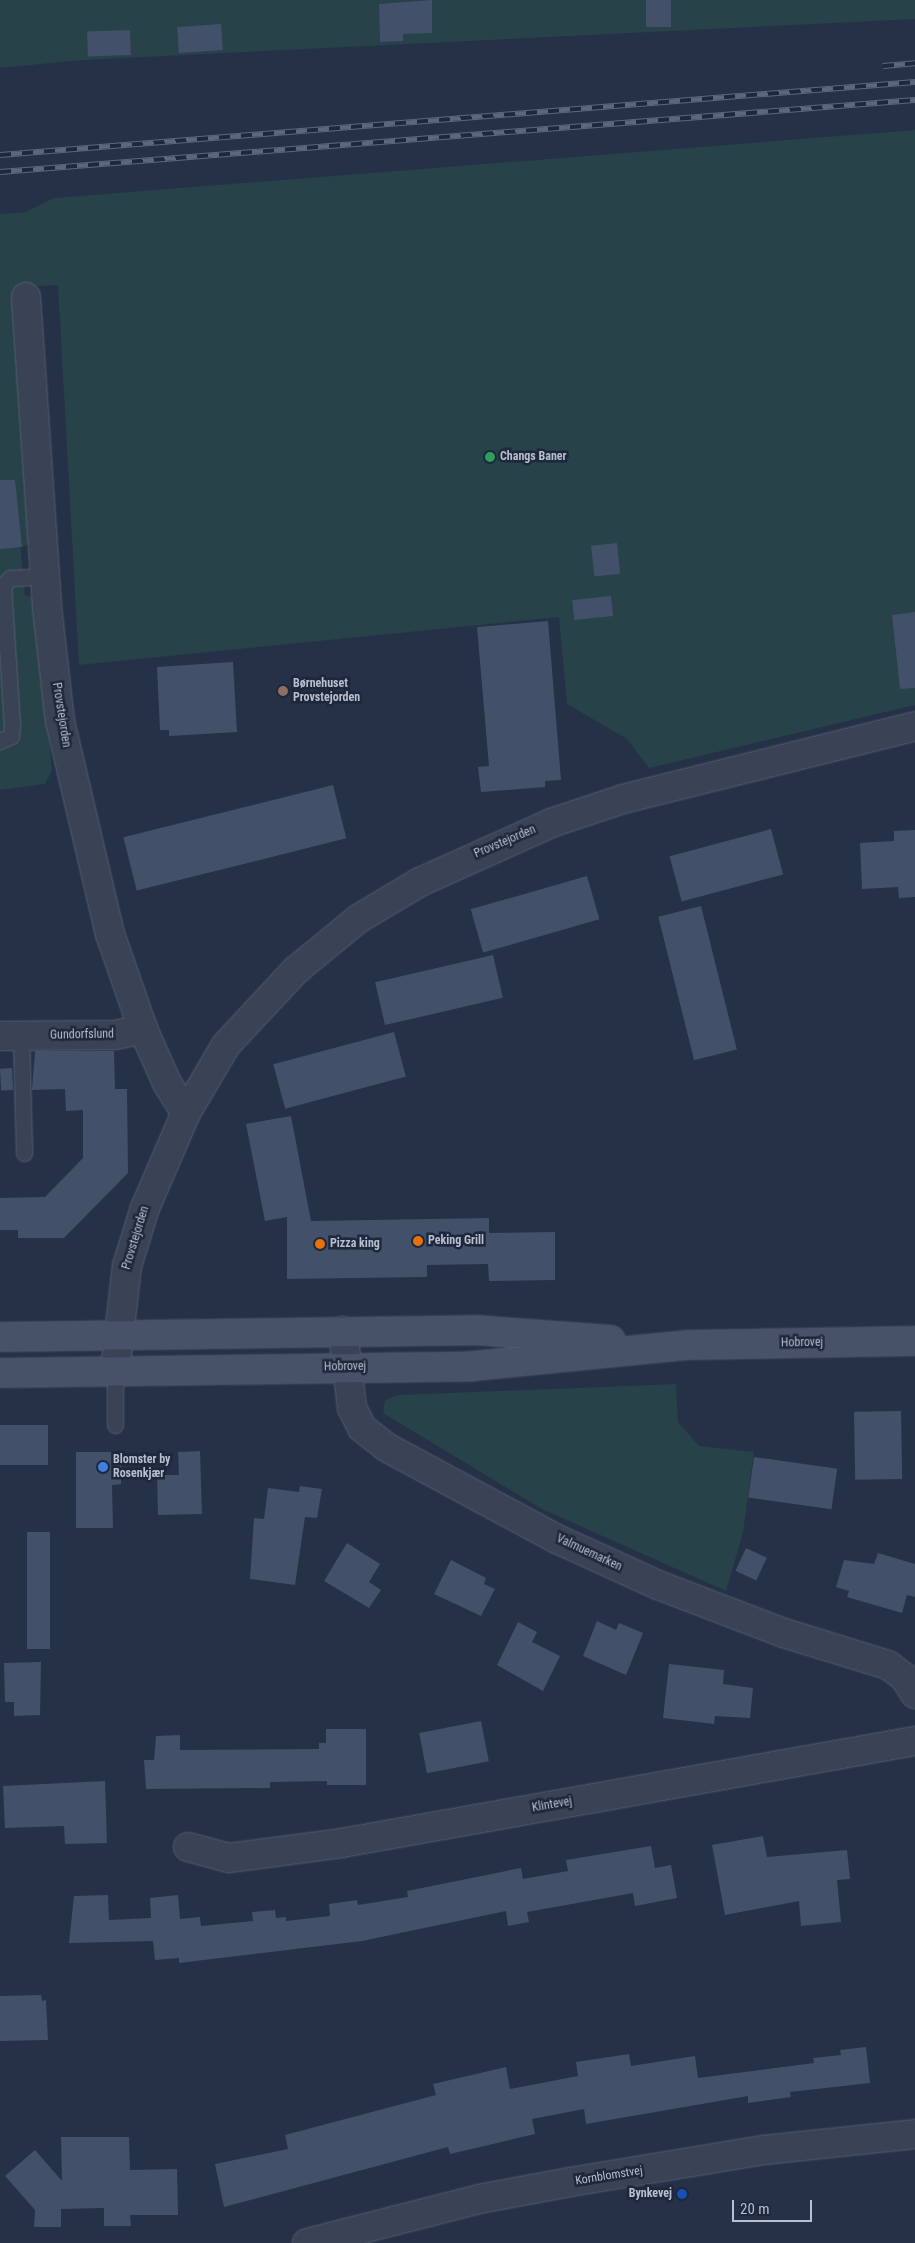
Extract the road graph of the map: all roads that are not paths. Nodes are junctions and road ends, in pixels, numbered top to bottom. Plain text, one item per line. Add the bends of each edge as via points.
1 (26, 297) dead end
2 (45, 576) junction
3 (915, 726) edge
4 (0, 741) edge
5 (143, 1029) junction
6 (10, 1036) edge
7 (186, 1112) junction
8 (24, 1153) dead end
9 (342, 1331) junction
10 (118, 1335) junction
11 (0, 1337) edge
12 (915, 1341) edge
13 (690, 1345) junction
14 (344, 1367) junction
15 (115, 1371) junction
16 (0, 1373) edge
17 (115, 1425) dead end
18 (915, 1694) edge
19 (915, 1741) edge
20 (188, 1847) dead end
21 (915, 2134) edge
22 (322, 2241) edge

1 - 2 street, Provstejorden
2 - 4 lane via 10,578 3,586 12,726 11,736
2 - 5 street, Provstejorden via 60,721 81,824 110,934
3 - 7 street, Provstejorden via 623,799 487,849 420,882 358,919 296,970 226,1045
5 - 6 street, Gundorfslund via 115,1035
5 - 7 street, Provstejorden via 167,1083
6 - 8 lane, Gundorfslund
7 - 10 street, Provstejorden via 145,1208 127,1266
9 - 10 main road, Hobrovej
9 - 13 main road, Hobrovej via 475,1330
9 - 14 street, Valmuemarken
10 - 11 main road, Hobrovej
10 - 15 street, Provstejorden
12 - 13 main road, Hobrovej
13 - 14 main road, Hobrovej via 473,1366
14 - 15 main road, Hobrovej
14 - 18 street, Valmuemarken via 352,1408 362,1428 386,1447 557,1539 658,1585 784,1633 888,1665 905,1678
15 - 16 main road, Hobrovej
15 - 17 lane
19 - 20 street, Klintevej via 336,1844 229,1858
21 - 22 street, Kornblomstvej via 764,2150 570,2182 479,2199

